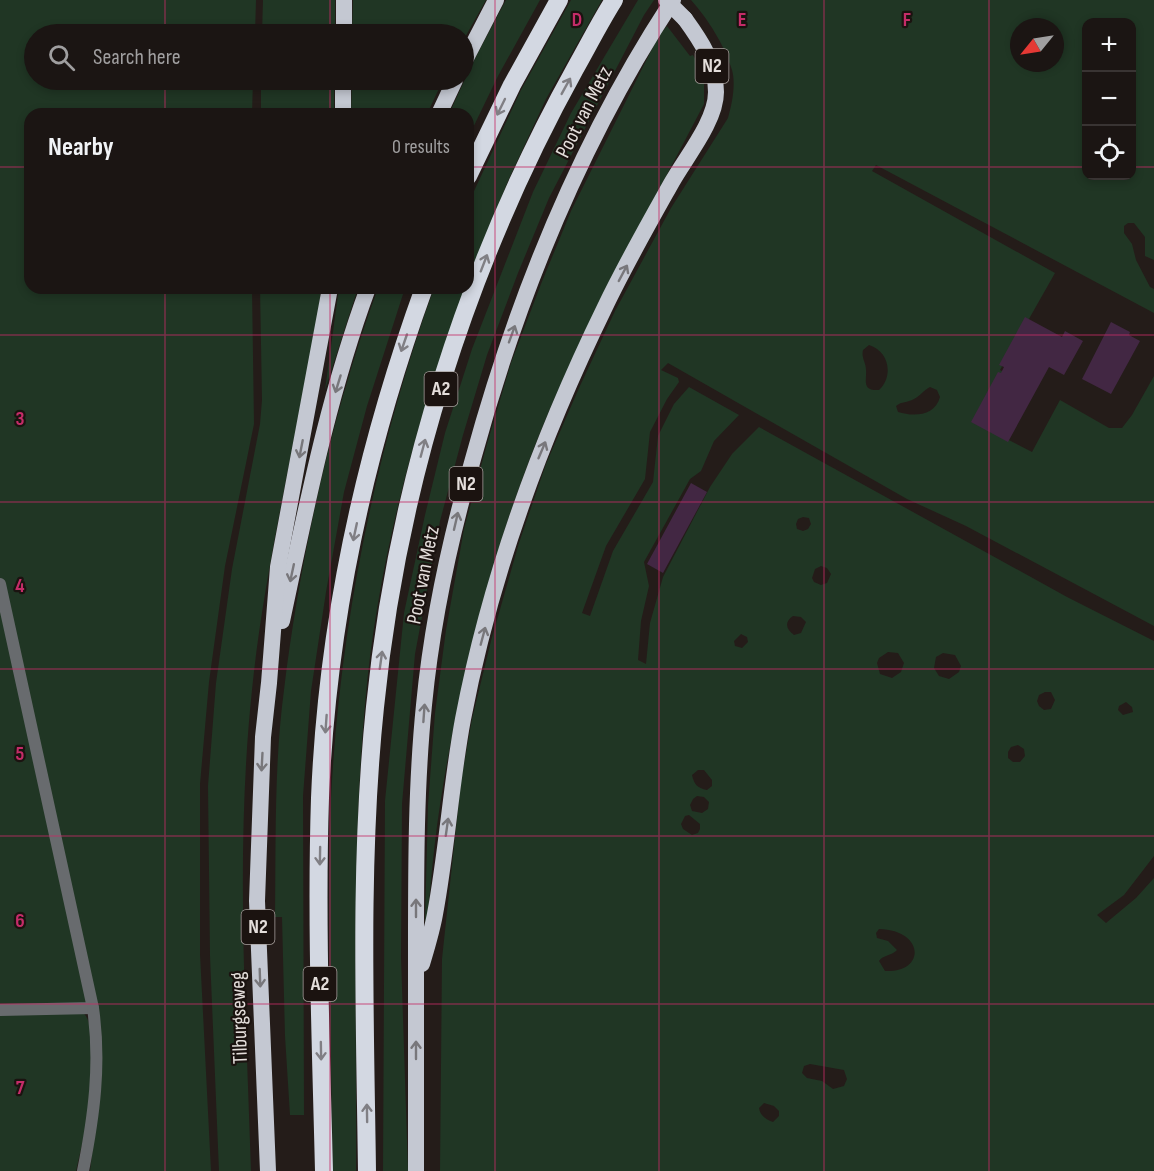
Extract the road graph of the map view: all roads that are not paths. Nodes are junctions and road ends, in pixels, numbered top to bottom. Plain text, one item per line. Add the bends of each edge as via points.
1 (344, 0) edge
2 (496, 0) edge
3 (559, 0) edge
4 (614, 0) edge
5 (666, 0) edge
6 (674, 0) edge
7 (344, 24) edge
8 (474, 43) edge
9 (343, 90) edge
10 (450, 90) edge
11 (343, 108) edge
12 (442, 108) edge
13 (474, 164) edge
14 (474, 290) edge
15 (329, 294) edge
16 (366, 294) edge
17 (422, 294) edge
18 (473, 294) edge
19 (0, 584) edge
20 (269, 683) junction
21 (416, 988) junction
22 (93, 1008) junction
23 (0, 1010) edge
24 (83, 1171) edge
25 (268, 1171) edge
26 (324, 1171) edge
27 (367, 1171) edge
28 (416, 1171) edge

1 - 7 highway
2 - 8 highway
3 -> 13 highway
14 -> 4 highway, Poot van Metz / A2 via 531,154
21 -> 5 highway, N2, bridge via 435,915 464,717 510,541 537,462 605,307 712,111 716,94 714,71 704,45
21 -> 6 highway, Poot van Metz / N2 via 418,806 424,704 456,517 504,356 551,232 595,135
9 - 11 highway
10 - 12 highway
15 -> 20 highway, N2 via 278,567
16 -> 20 highway, N2 via 312,480
17 -> 26 highway, A2 via 396,367 373,452 342,598 328,698 320,798
27 -> 18 highway, Poot van Metz / A2 via 368,802 375,706 388,609 418,466
19 - 22 street
20 -> 25 highway, Tilburgseweg / N2 via 263,737 257,901
28 -> 21 highway, N2
22 - 23 street
22 - 24 street via 96,1096

